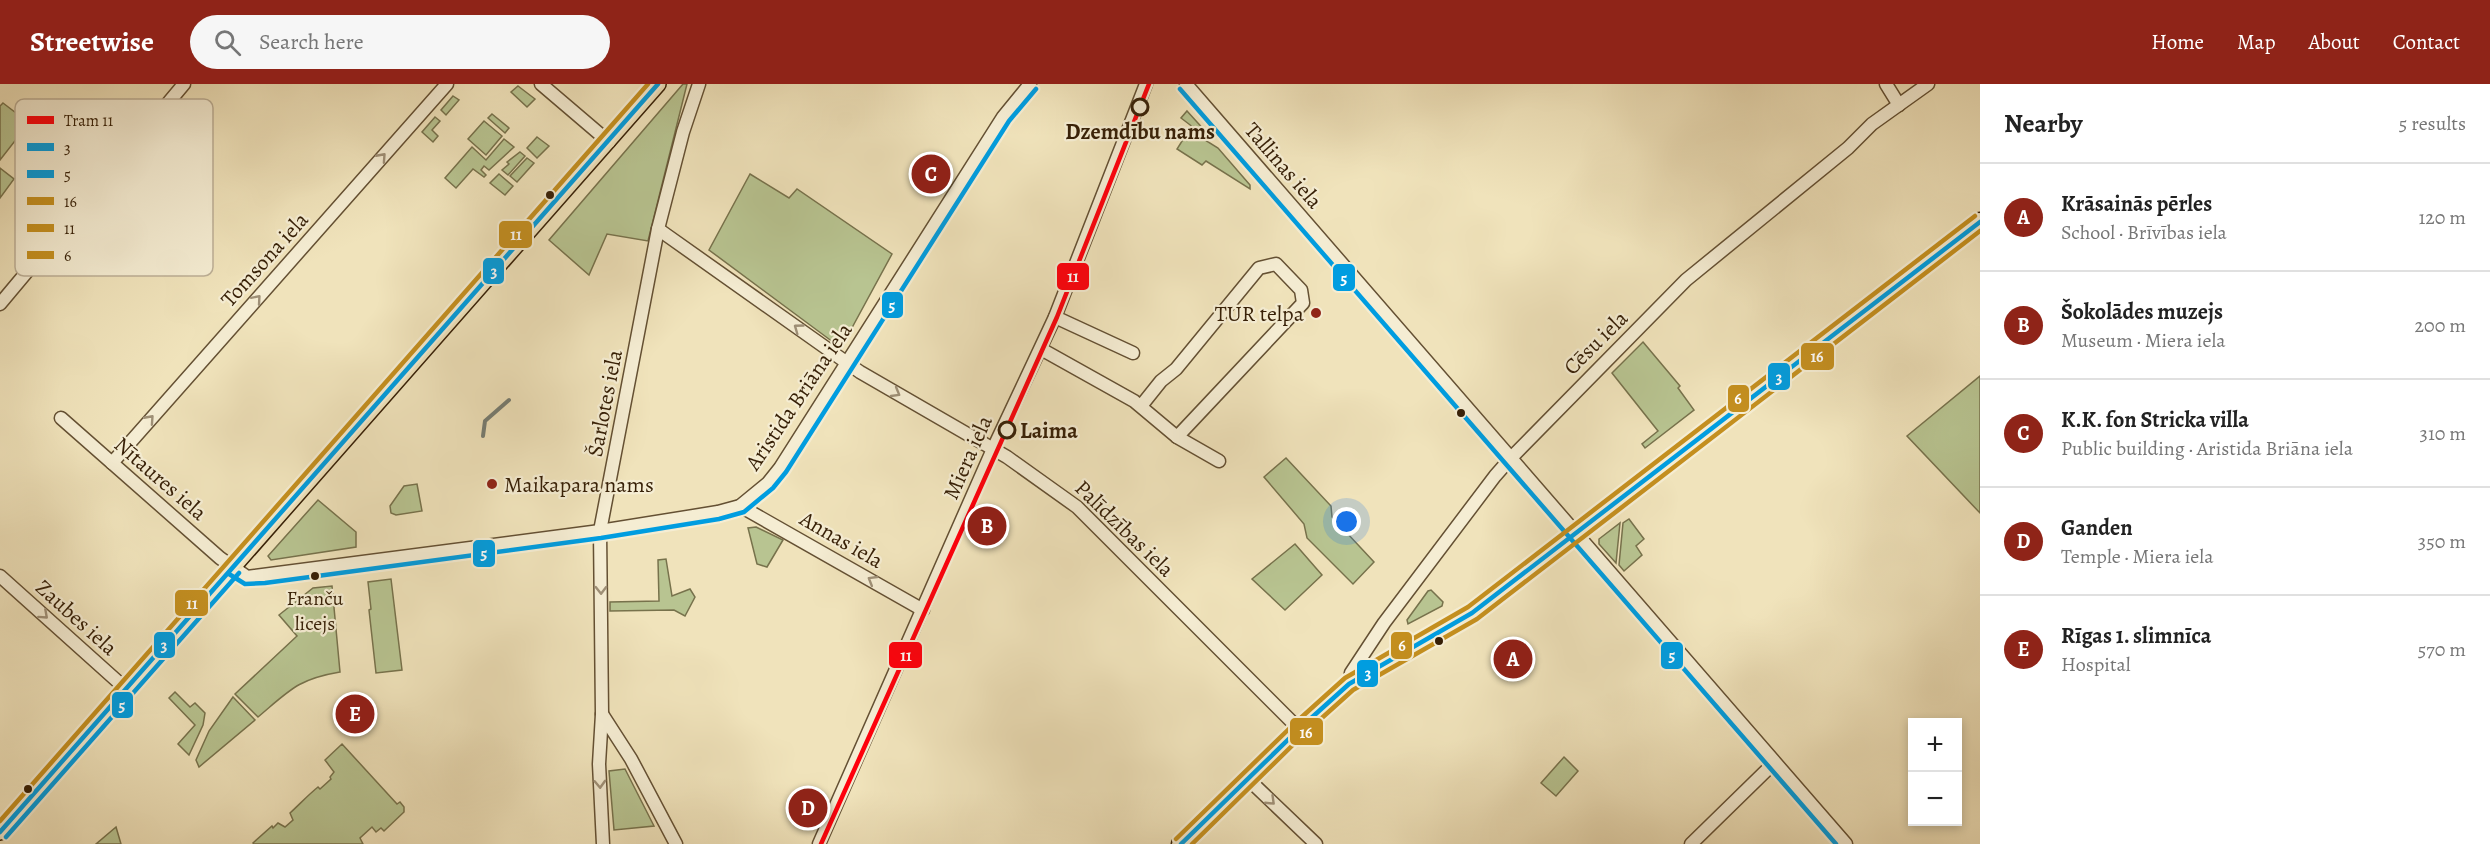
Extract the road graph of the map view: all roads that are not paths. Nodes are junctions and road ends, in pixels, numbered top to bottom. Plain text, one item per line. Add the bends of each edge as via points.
1 (184, 84) edge
2 (447, 84) edge
3 (542, 84) edge
4 (658, 84) edge
5 (699, 84) edge
6 (1030, 84) edge
7 (1146, 84) edge
8 (1186, 84) edge
9 (1887, 84) edge
10 (1928, 84) edge
11 (171, 99) edge
12 (1899, 105) junction
13 (609, 142) junction
14 (1980, 222) edge
15 (658, 229) junction
16 (23, 276) edge
17 (0, 304) edge
18 (1055, 316) junction
19 (1041, 349) junction
20 (1133, 353) dead end
21 (846, 362) junction
22 (1141, 406) junction
23 (61, 418) dead end
24 (1177, 437) junction
25 (993, 449) junction
26 (1510, 459) junction
27 (1219, 461) dead end
28 (112, 463) junction
29 (740, 506) junction
30 (600, 531) junction
31 (1575, 534) junction
32 (233, 568) junction
33 (0, 576) edge
34 (923, 610) junction
35 (1349, 684) junction
36 (126, 689) junction
37 (602, 714) junction
38 (1299, 729) junction
39 (1774, 763) junction
40 (1248, 779) junction
41 (0, 832) edge
42 (603, 844) edge
43 (676, 844) edge
44 (819, 844) edge
45 (1181, 844) edge
46 (1316, 844) edge
47 (1691, 844) edge
48 (1846, 844) edge

1 - 11 street
28 -> 2 street, Tomsona iela
3 - 13 street
4 - 13 main road
5 - 15 street, Šarlotes iela
6 - 21 street, Aristida Briāna iela via 1003,117
7 - 18 street, Miera iela
8 - 26 street, Tallinas iela
9 - 12 street
10 - 12 street, Cēsu iela
12 - 26 street, Cēsu iela via 1686,280
13 - 32 main road
14 - 31 highway
21 -> 15 street, Palīdzības iela
15 - 30 street, Šarlotes iela
16 - 17 street
18 - 19 street, Miera iela
18 - 20 street
19 - 22 street
19 - 25 street, Miera iela
21 -> 25 street, Palīdzības iela
21 - 29 street, Aristida Briāna iela via 780,468
22 - 24 street
22 - 24 street via 1259,268 1276,264 1301,290 1303,303
23 - 28 street, Nītaures iela
24 - 27 street
25 - 34 street, Miera iela
25 - 38 street, Palīdzības iela via 1077,507
26 - 31 street, Tallinas iela
26 - 35 street, Cēsu iela via 1384,623
28 - 32 street, Nītaures iela
29 - 30 street, Aristida Briāna iela
34 -> 29 street, Annas iela
30 - 32 street, Aristida Briāna iela via 264,576 247,577
30 -> 37 street, Šarlotes iela
31 - 35 highway via 1472,613
31 - 39 street, Tallinas iela
32 - 36 main road
33 -> 36 street, Zaubes iela
34 - 44 street, Miera iela
35 - 38 highway
36 - 41 main road
37 -> 42 street, Šarlotes iela via 599,764
37 - 43 street
38 - 40 highway
39 - 47 street
39 - 48 street, Tallinas iela
40 - 45 highway
40 -> 46 street

